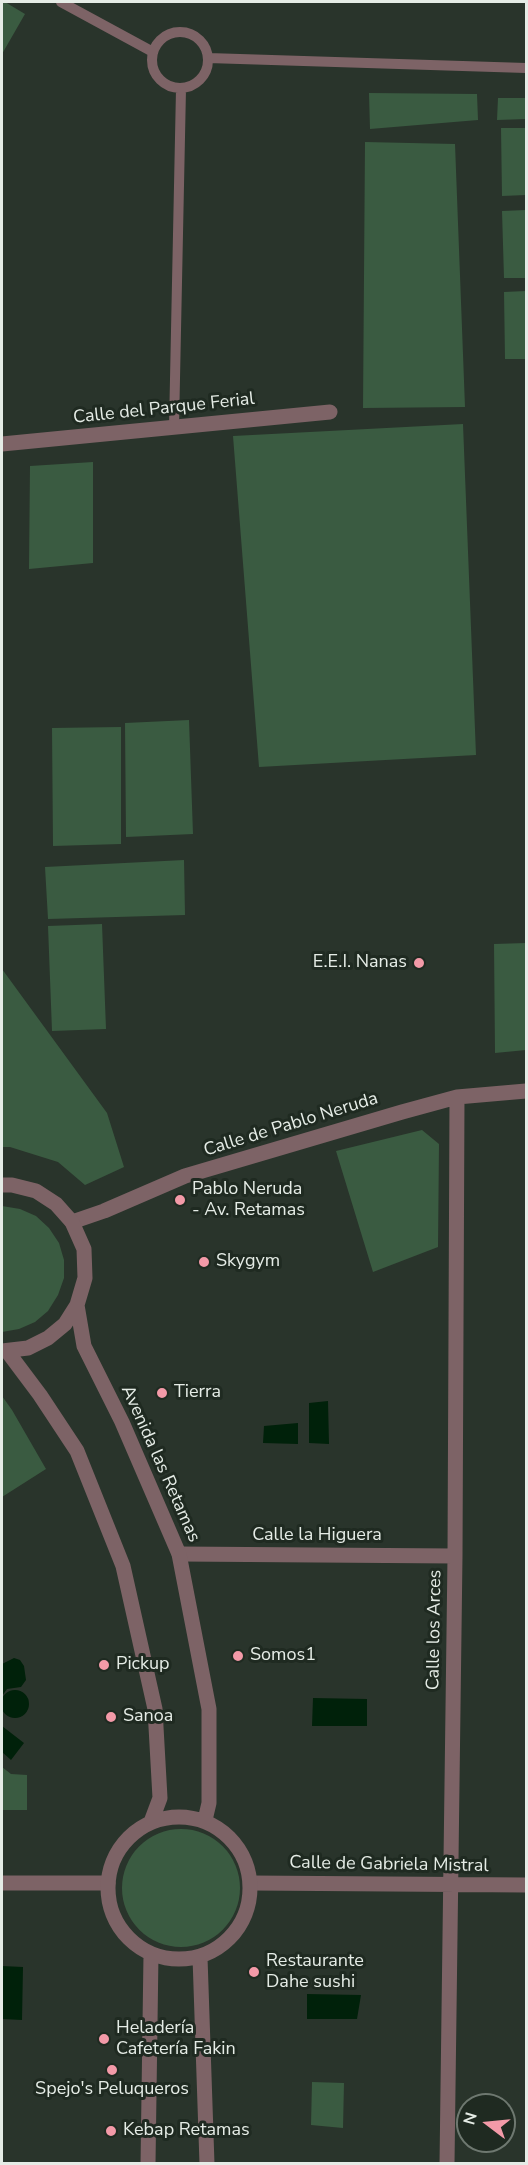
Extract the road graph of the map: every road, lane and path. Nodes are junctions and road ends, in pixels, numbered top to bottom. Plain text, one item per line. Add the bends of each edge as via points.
1 (61, 2) edge
2 (153, 52) junction
3 (208, 57) junction
4 (526, 68) edge
5 (181, 89) junction
6 (330, 412) dead end
7 (174, 427) junction
8 (2, 444) edge
9 (526, 1091) edge
10 (457, 1097) junction
11 (2, 1185) edge
12 (72, 1222) junction
13 (77, 1305) junction
14 (4, 1351) edge
15 (179, 1554) junction
16 (455, 1556) junction
17 (205, 1820) junction
18 (151, 1822) junction
19 (2, 1883) edge
20 (108, 1883) junction
21 (251, 1883) junction
22 (452, 1885) junction
23 (526, 1885) edge
24 (151, 1954) junction
25 (200, 1957) junction
26 (148, 2163) edge
27 (207, 2163) edge
28 (447, 2163) edge

1 - 2 lane
2 - 3 lane via 164,37 183,32 200,40
2 - 5 lane via 154,74 171,88
3 - 4 lane
3 - 5 lane via 208,66 199,82
5 - 7 lane
6 - 7 street, Calle del Parque Ferial
7 - 8 street, Calle del Parque Ferial
9 - 10 street, Calle de Pablo Neruda
10 - 12 street, Calle de Pablo Neruda via 185,1176
10 - 16 street, Calle los Arces
11 - 12 street via 36,1191 56,1204
12 - 13 street via 84,1249 86,1278
13 - 14 street via 65,1324 48,1338 28,1348
13 - 15 street, Avenida las Retamas via 84,1346
14 - 18 street via 40,1395 77,1451 123,1566 155,1709 160,1798
15 - 16 street, Calle la Higuera
15 - 17 street, Avenida las Retamas via 208,1709 209,1803
16 - 22 street, Calle los Arces
17 - 18 street via 178,1815
17 - 21 street via 234,1842 244,1856
18 - 20 street via 121,1846
19 - 20 street
20 - 24 street via 109,1901 123,1933
21 - 22 street, Calle de Gabriela Mistral
21 - 25 street via 249,1907 239,1929 222,1946
22 - 23 street, Calle de Gabriela Mistral
22 - 28 street, Calle los Arces
24 - 25 street via 176,1960
24 - 26 street
25 - 27 street

